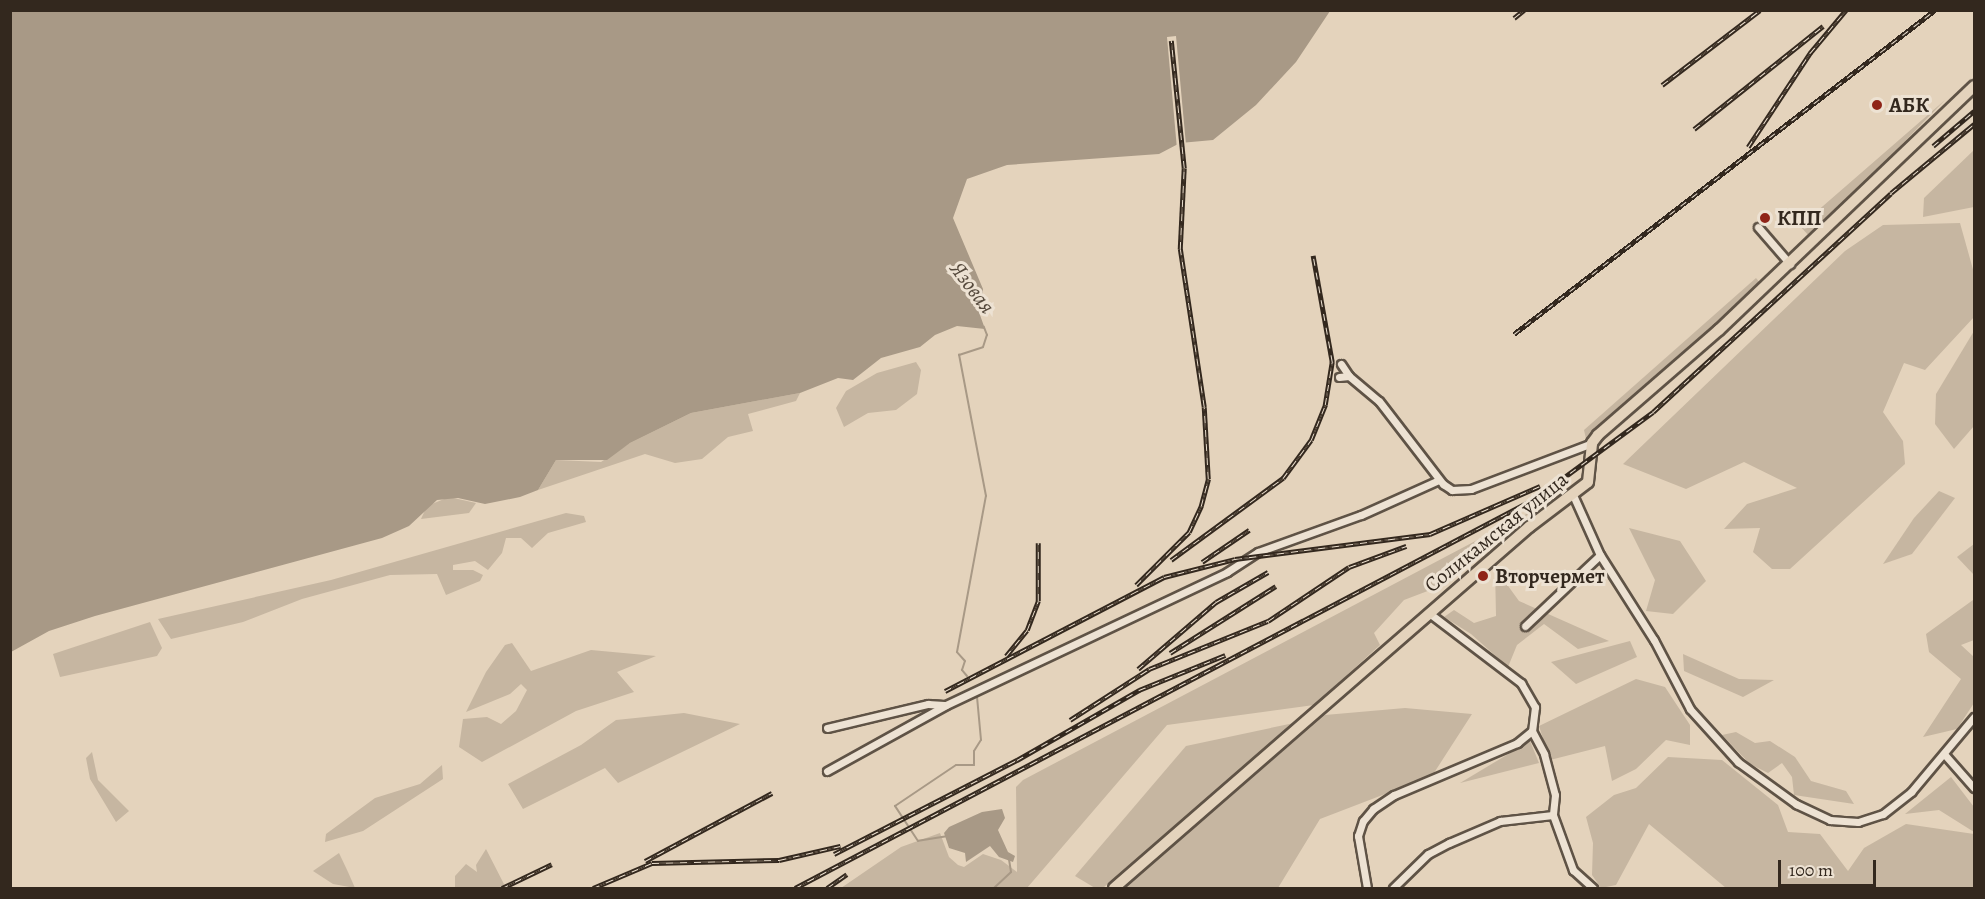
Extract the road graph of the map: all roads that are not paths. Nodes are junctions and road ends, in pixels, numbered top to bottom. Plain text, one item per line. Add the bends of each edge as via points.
1 (1974, 86) edge
2 (1758, 227) dead end
3 (1790, 264) junction
4 (1341, 364) dead end
5 (1348, 376) junction
6 (1339, 377) dead end
7 (1592, 443) junction
8 (1439, 480) junction
9 (1573, 495) junction
10 (1600, 555) junction
11 (1428, 613) junction
12 (1525, 626) dead end
13 (946, 705) junction
14 (1974, 717) edge
15 (827, 728) dead end
16 (1532, 731) junction
17 (1945, 755) junction
18 (827, 771) dead end
19 (1974, 788) edge
20 (1553, 815) junction
21 (1114, 888) edge
22 (1367, 888) edge
23 (1392, 888) edge
24 (1593, 888) edge

1 - 3 main road
2 - 3 street
3 - 7 main road
4 - 5 street
5 - 6 street
5 - 8 street via 1379,401
7 - 8 street via 1471,489 1452,490
7 - 9 main road, Соликамская улица via 1591,475
8 - 13 street via 1361,515 1269,547 1227,572
9 - 10 street
9 - 11 main road, Соликамская улица
10 - 12 street
10 - 17 street via 1654,640 1690,709 1711,736 1765,784 1796,804 1830,820 1858,822 1883,814 1911,792
11 - 16 street via 1521,682 1535,706
11 - 21 main road, Соликамская улица
13 - 15 street via 928,704
13 - 18 street
14 - 17 street
16 - 20 street via 1544,754 1555,795
16 - 22 street via 1517,743 1394,795 1373,809 1358,836
17 - 19 street
20 - 23 street via 1500,821 1449,843 1428,854
20 - 24 street via 1573,870

